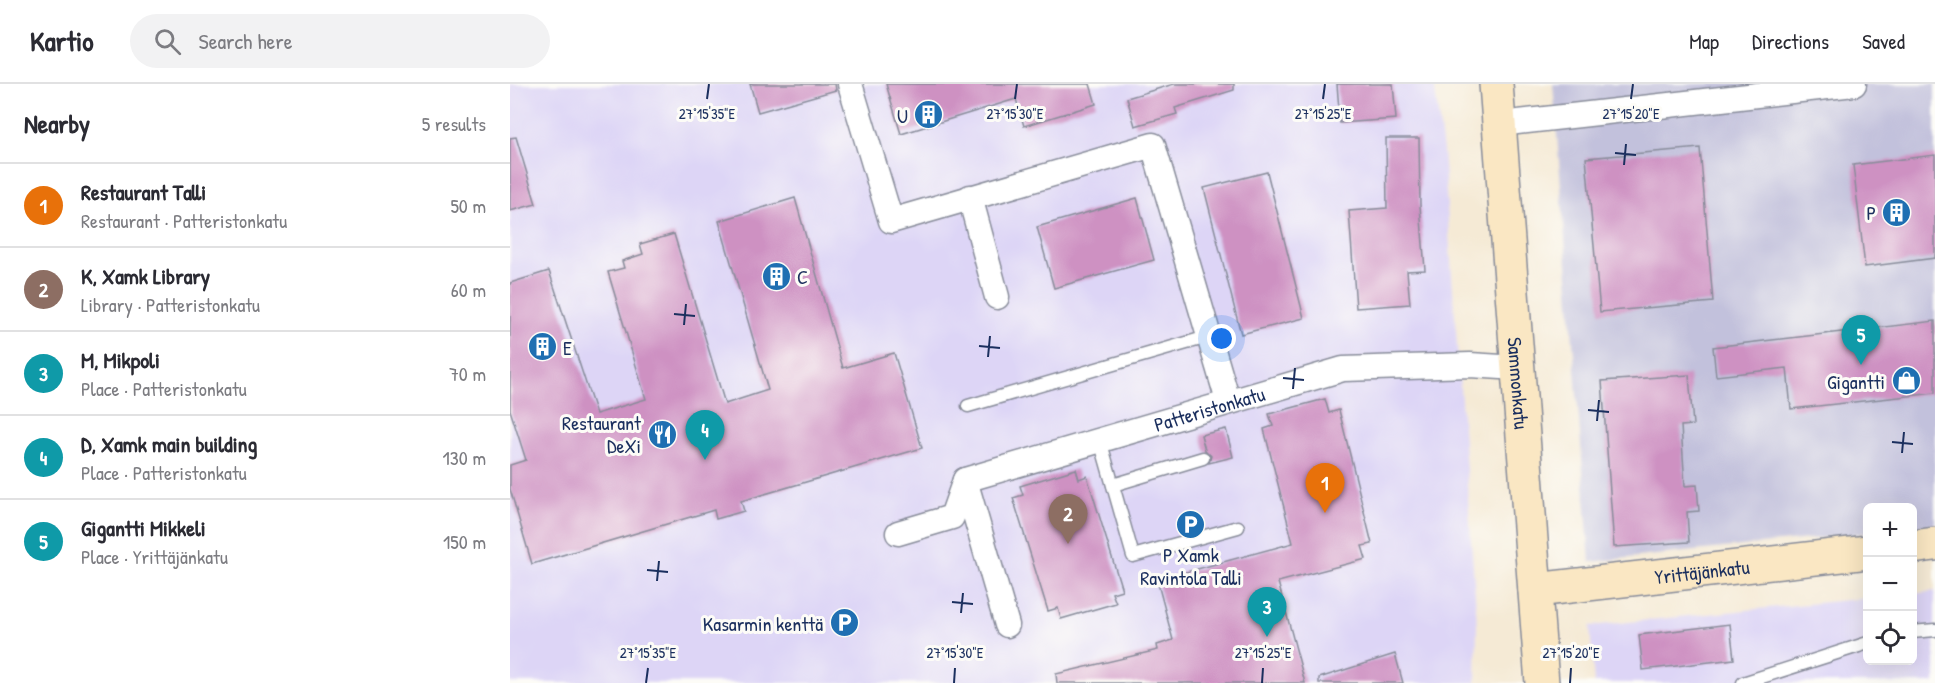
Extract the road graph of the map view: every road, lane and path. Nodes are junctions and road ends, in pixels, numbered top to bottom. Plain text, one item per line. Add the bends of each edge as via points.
1 (850, 84) edge
2 (1496, 84) edge
3 (1854, 84) edge
4 (1500, 124) junction
5 (970, 197) junction
6 (997, 297) dead end
7 (1210, 336) junction
8 (1517, 368) junction
9 (1228, 401) junction
10 (968, 406) dead end
11 (1100, 440) junction
12 (1203, 458) dead end
13 (965, 480) junction
14 (1113, 485) junction
15 (1238, 527) dead end
16 (898, 533) dead end
17 (1935, 544) edge
18 (1917, 546) edge
19 (1863, 553) edge
20 (1535, 590) junction
21 (1007, 625) dead end
22 (1935, 630) edge
23 (1917, 632) edge
24 (1863, 645) edge
25 (1542, 683) edge
26 (1743, 683) edge

1 - 5 street via 891,221
2 - 4 street, Sammonkatu
3 - 4 street
4 - 8 street, Sammonkatu
5 - 6 street
5 - 7 street via 1153,145
7 - 9 street
7 - 10 lane
8 - 9 street, Patteristonkatu via 1470,365 1343,369
8 - 20 street, Sammonkatu
9 - 11 street, Patteristonkatu
11 - 13 street, Patteristonkatu
11 - 14 lane
12 - 14 lane
13 - 16 street via 951,517
13 - 21 street
14 - 15 lane via 1133,556
17 - 18 street
19 - 20 street, Yrittäjänkatu
20 - 25 street, Sammonkatu
22 - 23 lane
24 - 26 lane

